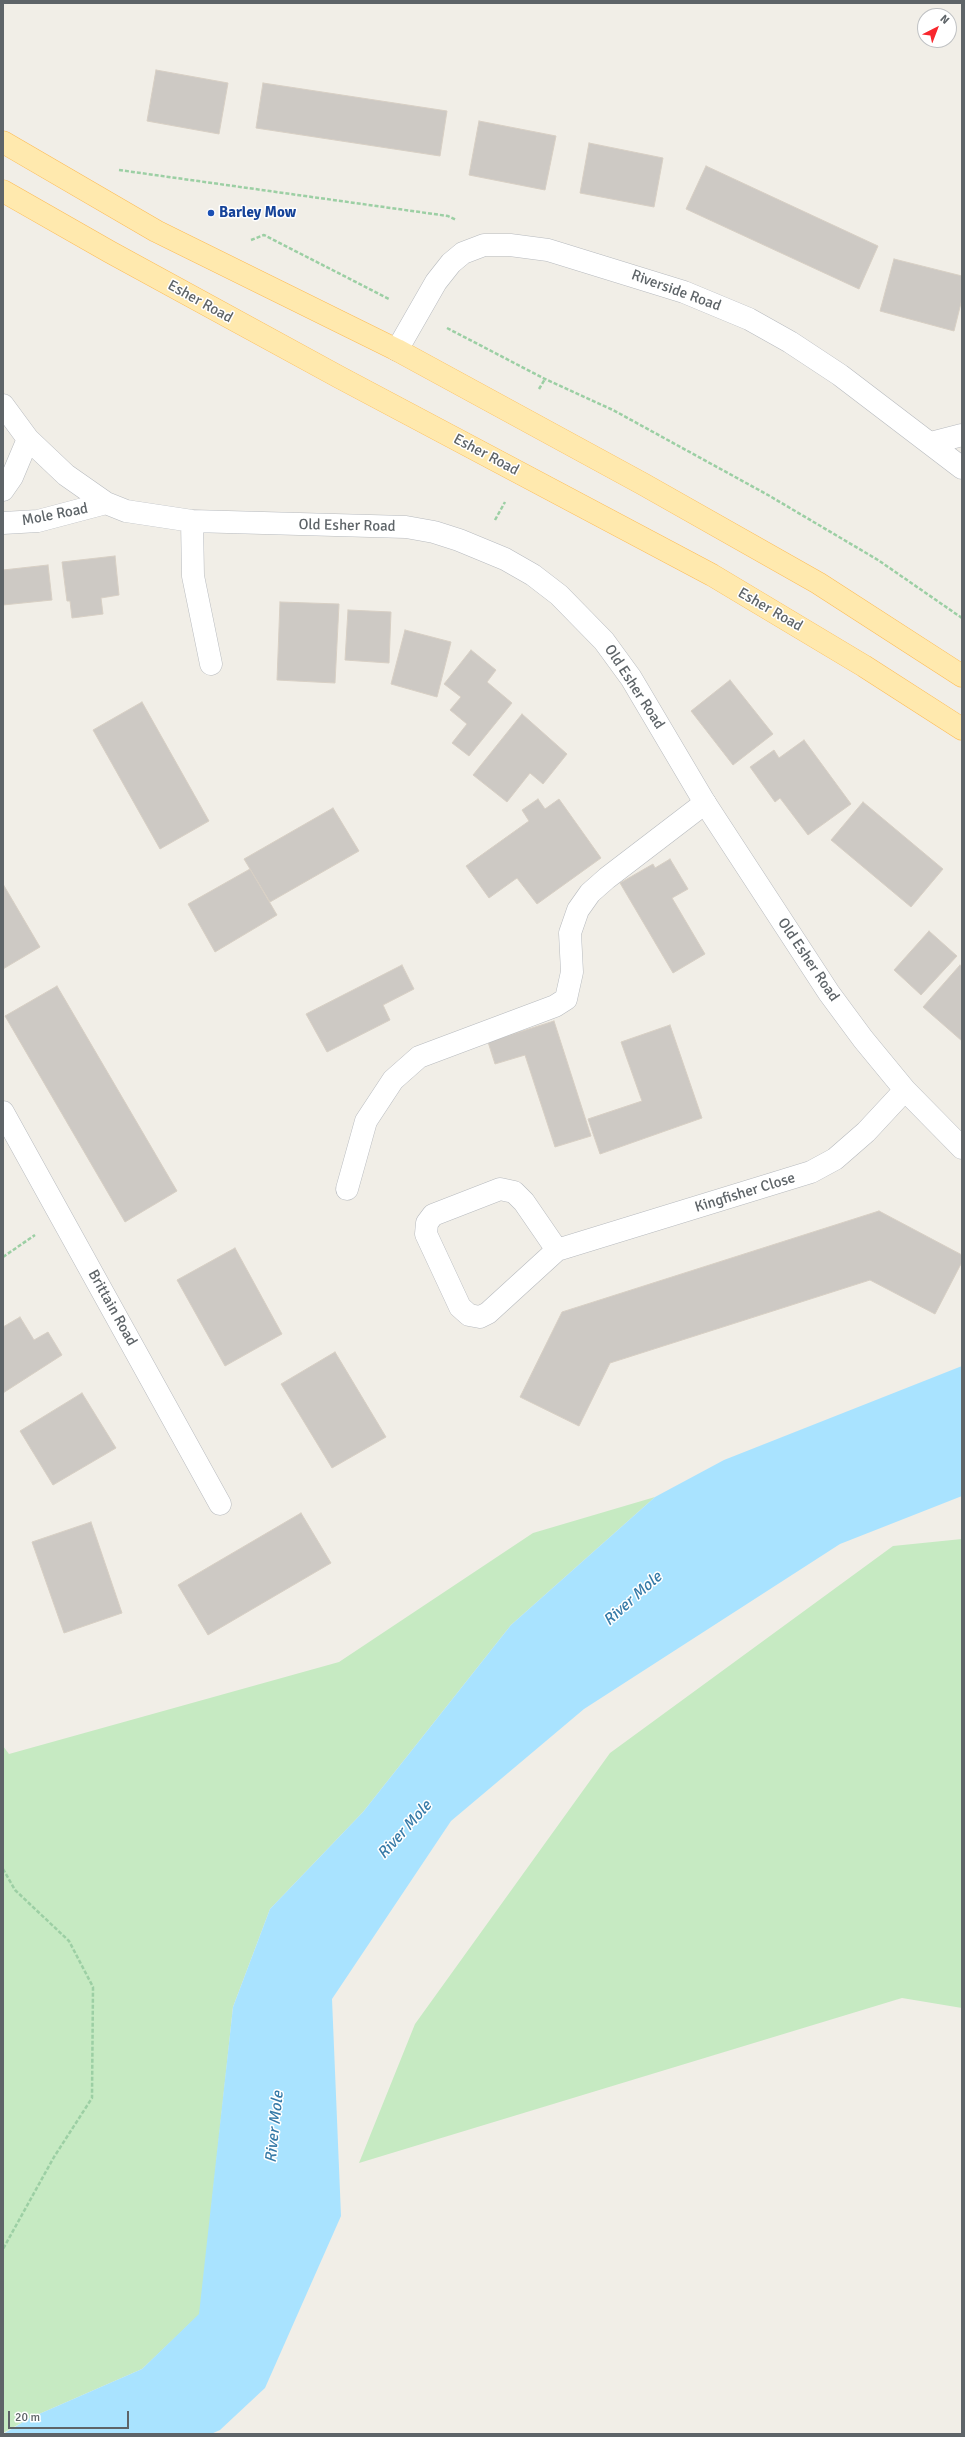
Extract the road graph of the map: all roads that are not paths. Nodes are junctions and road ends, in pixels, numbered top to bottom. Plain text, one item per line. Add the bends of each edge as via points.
1 (3, 142) edge
2 (3, 191) edge
3 (397, 350) junction
4 (3, 405) edge
5 (962, 435) edge
6 (28, 439) junction
7 (931, 443) junction
8 (962, 468) edge
9 (3, 490) edge
10 (106, 503) junction
11 (192, 521) junction
12 (3, 523) edge
13 (211, 664) dead end
14 (962, 676) edge
15 (962, 729) edge
16 (705, 803) junction
17 (905, 1090) junction
18 (3, 1112) edge
19 (962, 1148) edge
20 (347, 1188) dead end
21 (557, 1250) junction
22 (220, 1504) dead end

1 - 3 main road via 105,203
2 - 15 main road, Esher Road via 339,377 712,575 864,666
3 - 7 street, Riverside Road via 436,282 463,253 484,245 510,244 548,250 684,292 749,319 840,375
3 - 14 main road via 746,541 883,624
4 - 6 street, Old Esher Road
5 - 7 street
6 - 9 street via 12,477
6 - 10 street, Old Esher Road via 66,475
7 - 8 street, Riverside Road
10 - 11 street, Old Esher Road via 134,512
10 - 12 street, Mole Road via 38,521
11 - 13 street via 193,576
11 - 16 street, Old Esher Road via 406,527 459,540 506,559 559,595 604,641 632,678
16 - 17 street, Old Esher Road via 829,992 862,1039
16 - 20 street via 643,848 590,893 578,910 570,933 572,972 566,999 555,1006 419,1057 393,1080 366,1120
17 - 19 street, Old Esher Road
17 - 21 street, Kingfisher Close via 866,1132 835,1158 811,1172
18 - 22 street, Brittain Road
21 - 21 street, Kingfisher Close via 524,1202 514,1192 500,1189 433,1215 427,1224 426,1234 460,1307 469,1314 480,1316 488,1313

